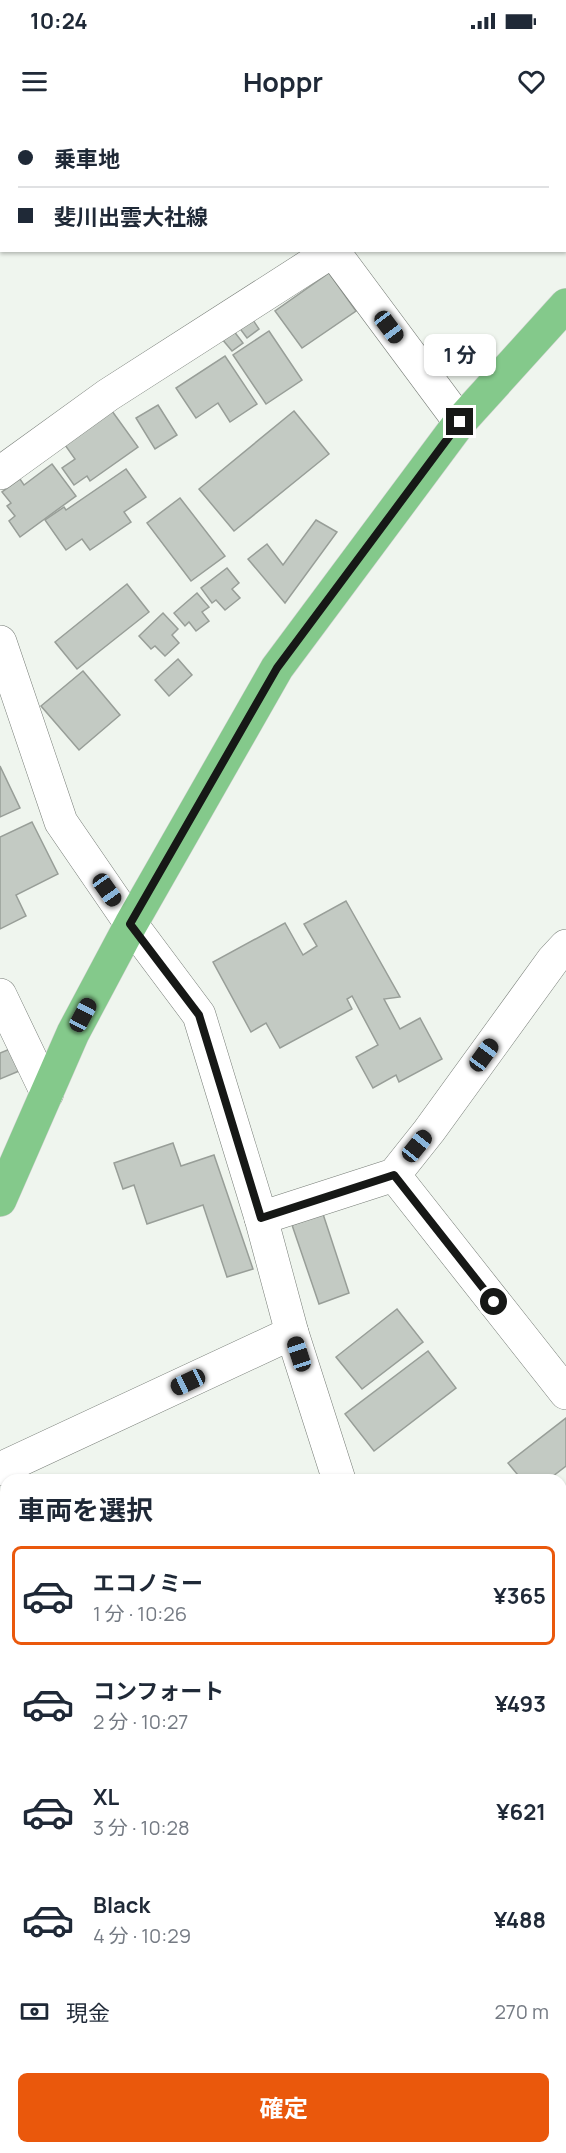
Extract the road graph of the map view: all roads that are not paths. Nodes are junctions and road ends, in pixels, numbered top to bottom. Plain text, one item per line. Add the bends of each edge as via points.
1 (331, 252) edge
2 (334, 252) edge
3 (566, 305) edge
4 (460, 422) junction
5 (0, 473) edge
6 (0, 642) edge
7 (130, 924) junction
8 (566, 946) edge
9 (0, 995) edge
10 (47, 1093) junction
11 (394, 1175) junction
12 (0, 1200) edge
13 (261, 1218) junction
14 (292, 1333) junction
15 (566, 1392) edge
16 (0, 1469) edge
17 (337, 1474) edge

1 - 5 street via 108,395
2 - 4 street
3 - 4 main road
4 - 7 main road via 277,668
6 - 7 street via 61,822
7 - 10 main road via 73,1033
7 - 13 street via 199,1015
8 - 11 street
9 - 10 street
10 - 12 main road
11 - 13 street
11 - 15 street
13 - 14 street
14 - 16 street
14 - 17 street

